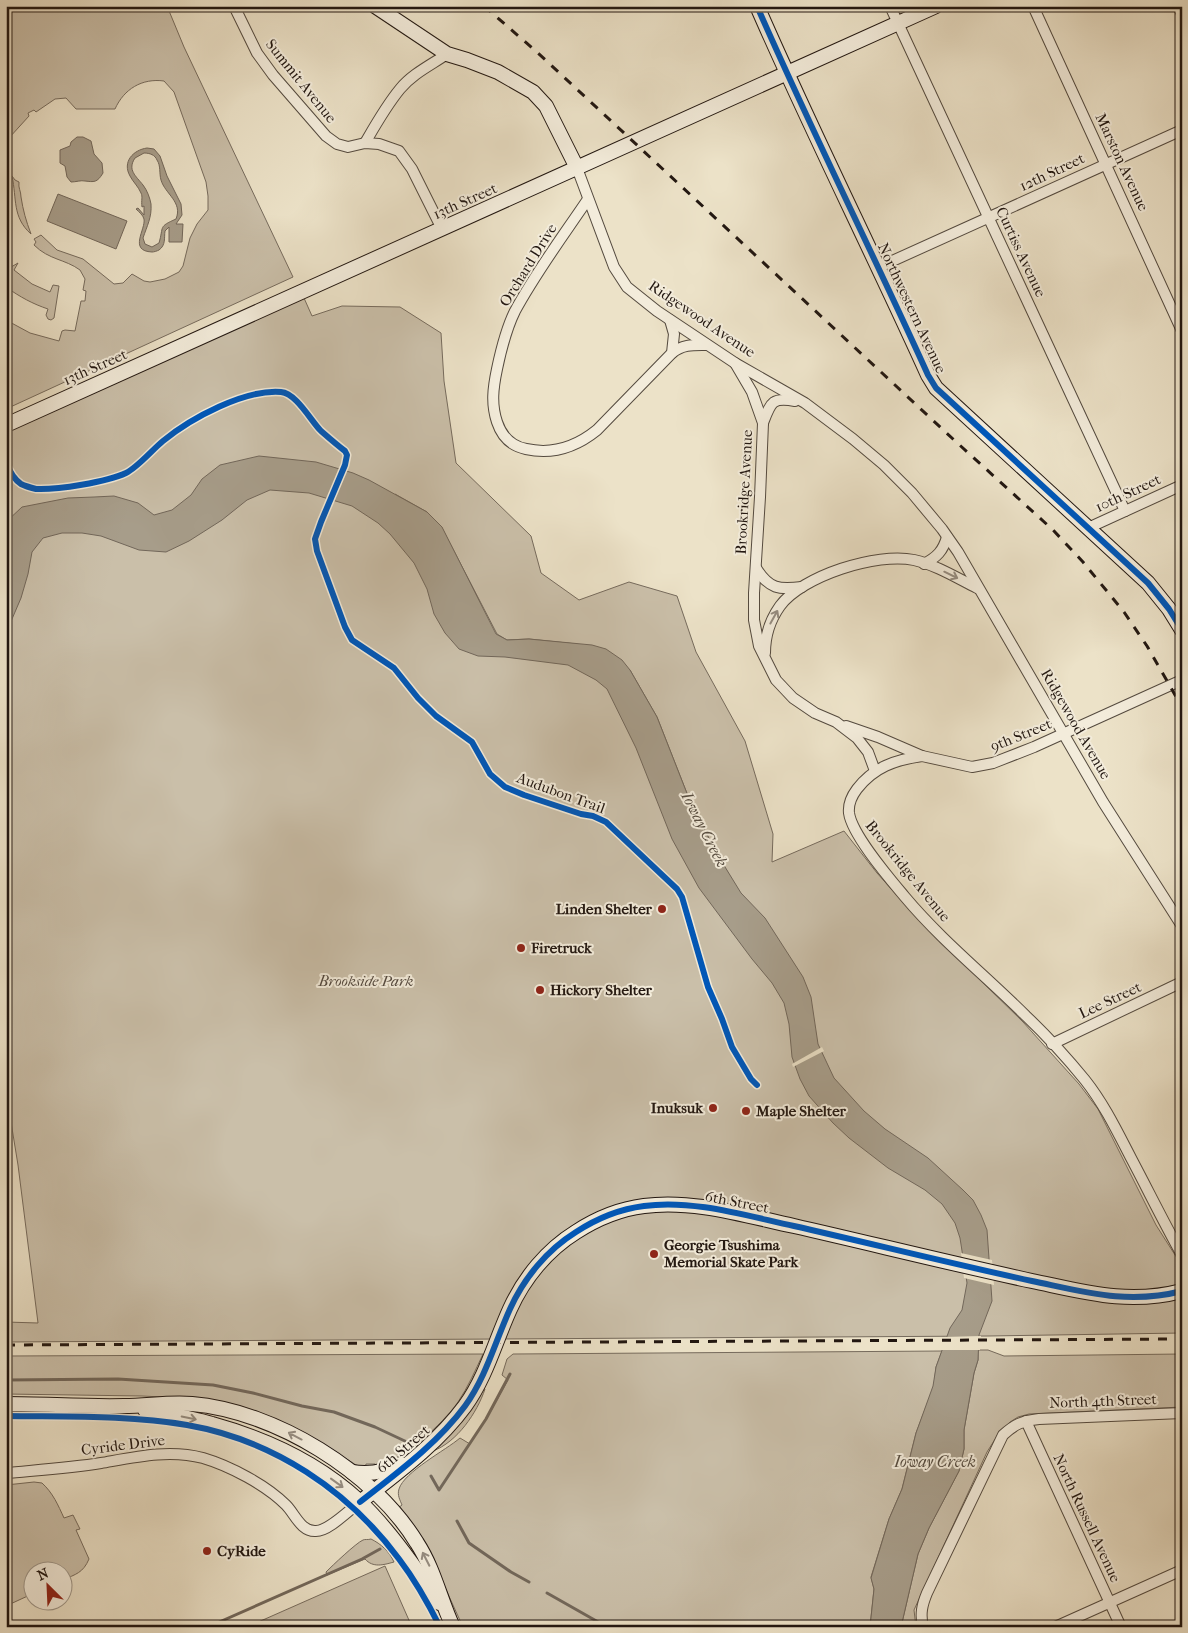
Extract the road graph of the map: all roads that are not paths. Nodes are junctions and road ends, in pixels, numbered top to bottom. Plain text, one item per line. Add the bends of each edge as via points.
1 (234, 6) edge
2 (375, 6) edge
3 (757, 6) edge
4 (890, 6) edge
5 (936, 6) edge
6 (1033, 6) edge
7 (1178, 6) edge
8 (1182, 14) edge
9 (898, 24) junction
10 (447, 54) junction
11 (786, 74) junction
12 (1182, 130) edge
13 (366, 143) junction
14 (1106, 164) junction
15 (577, 168) junction
16 (588, 199) junction
17 (988, 218) junction
18 (442, 229) junction
19 (879, 267) junction
20 (670, 320) junction
21 (1182, 331) edge
22 (708, 345) junction
23 (672, 353) junction
24 (735, 362) junction
25 (805, 403) junction
26 (763, 423) junction
27 (6, 425) edge
28 (1182, 485) edge
29 (1125, 511) junction
30 (1088, 528) junction
31 (947, 537) junction
32 (924, 564) junction
33 (755, 568) junction
34 (803, 586) junction
35 (978, 589) junction
36 (1182, 630) edge
37 (765, 659) junction
38 (1182, 680) edge
39 (836, 722) junction
40 (1063, 734) junction
41 (922, 756) junction
42 (875, 770) junction
43 (1182, 926) edge
44 (1182, 982) edge
45 (1052, 1044) junction
46 (1182, 1255) edge
47 (1182, 1291) edge
48 (6, 1404) edge
49 (124, 1406) junction
50 (1182, 1413) edge
51 (1026, 1421) junction
52 (413, 1459) junction
53 (351, 1472) junction
54 (6, 1474) edge
55 (374, 1491) junction
56 (360, 1502) junction
57 (1182, 1570) edge
58 (1110, 1602) junction
59 (451, 1624) edge
60 (923, 1627) edge
61 (1056, 1627) edge
62 (1121, 1627) edge

1 - 13 street, Summit Avenue via 257,53 326,136 348,147
2 - 10 main road, Ridgewood Avenue
3 - 11 main road, Northwestern Avenue
4 - 9 street, Curtiss Avenue
5 - 9 main road, 13th Street
6 - 14 street, Marston Avenue
7 - 8 street
9 - 11 main road, 13th Street
9 - 17 street, Curtiss Avenue
10 - 13 street via 400,88
10 - 15 main road, Ridgewood Avenue via 498,72 533,92 546,106
11 - 15 main road, 13th Street
11 - 19 main road, Northwestern Avenue
12 - 14 street, 12th Street
13 - 18 street, Summit Avenue via 399,152 412,168
14 - 17 street, 12th Street
14 - 21 street, Marston Avenue
15 - 16 street, Ridgewood Avenue
15 - 18 main road, 13th Street
16 - 20 street, Ridgewood Avenue via 614,268 628,287
16 - 23 street, Orchard Drive via 514,312 502,346 494,386 493,402 499,427 510,444 521,448 534,451 570,447 596,430
17 - 19 street, 12th Street
17 - 29 street, Curtiss Avenue
18 - 27 main road, 13th Street
19 - 30 main road, Northwestern Avenue via 936,388
20 - 22 street, Ridgewood Avenue
20 - 23 street via 674,334
22 - 23 street, Orchard Drive via 688,345
22 - 24 street, Ridgewood Avenue
24 - 25 street, Ridgewood Avenue
24 - 26 street, Brookridge Avenue via 752,392
25 - 26 street, Brookridge Avenue via 782,399 774,402 769,406
25 - 31 street, Ridgewood Avenue via 884,465 912,493
26 - 33 street, Brookridge Avenue
28 - 29 street, 10th Street
29 - 30 street, 10th Street
30 - 36 main road, Northwestern Avenue via 1148,584
31 - 32 street via 936,558
31 - 35 street, Ridgewood Avenue
32 - 34 street via 913,560 884,559 857,564
32 -> 35 street
33 - 34 street via 772,586 783,589
33 - 37 street, Brookridge Avenue via 754,620
37 -> 34 street via 770,624 781,605
35 - 40 street, Ridgewood Avenue
37 - 39 street, Brookridge Avenue via 776,680 793,698
38 - 40 street, 9th Street
39 - 41 street, 9th Street
39 - 42 street, Brookridge Avenue via 857,738 868,752
40 - 41 street, 9th Street via 993,763 972,767
40 - 43 street, Ridgewood Avenue
41 - 42 street, 9th Street via 906,758
42 - 45 street, Brookridge Avenue via 864,779 849,802 853,827 921,916
44 - 45 street, Lee Street
45 - 46 street, Brookridge Avenue via 1104,1105
47 - 52 main road, 6th Street via 1156,1297 1117,1298 699,1207 676,1205 628,1209 574,1233 543,1259 520,1288 488,1365 465,1406
48 - 49 main road
53 -> 49 main road via 290,1433 242,1415 193,1404
49 -> 56 main road via 212,1423 272,1445 315,1466
50 - 51 street, North 4th Street
51 - 58 street, North Russell Avenue
51 - 60 street via 1014,1425 1003,1435 926,1594 921,1618
52 - 53 main road via 378,1472
52 - 55 main road, 6th Street
53 - 55 main road
54 - 56 street, Cyride Drive via 153,1454 178,1455 203,1458 234,1470 273,1493 303,1526 311,1530 328,1526
55 - 56 main road, 6th Street
59 -> 55 main road via 418,1543
56 - 59 main road via 402,1551
57 - 58 street
58 - 61 street
58 - 62 street, North Russell Avenue

